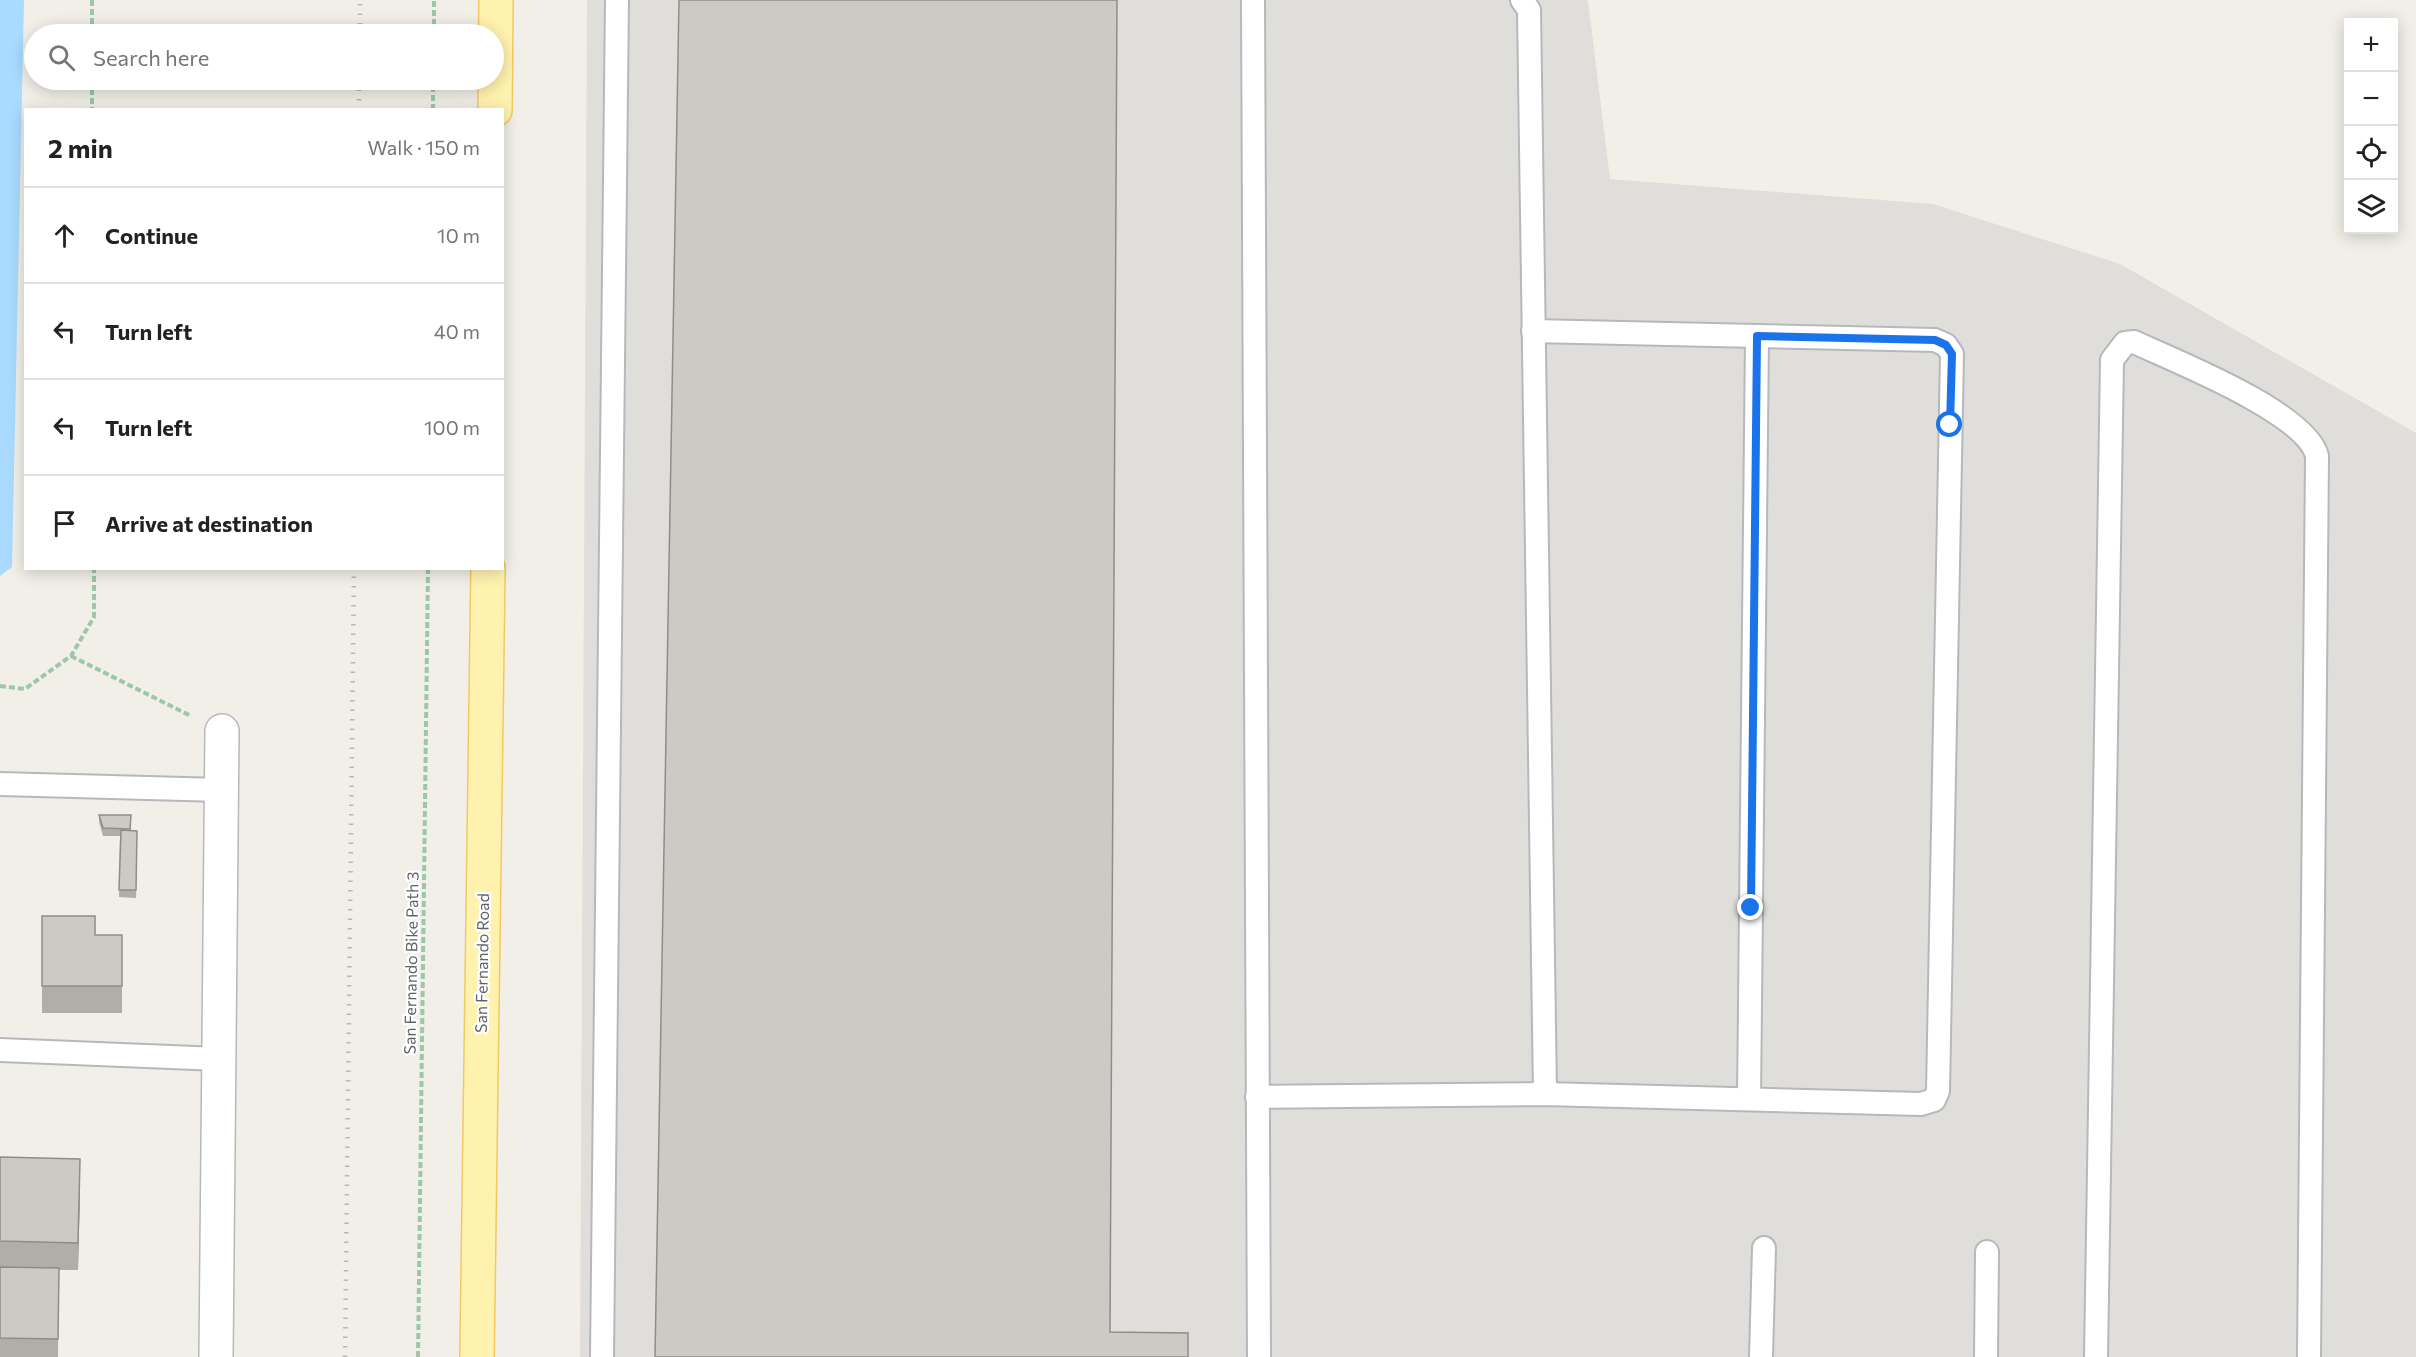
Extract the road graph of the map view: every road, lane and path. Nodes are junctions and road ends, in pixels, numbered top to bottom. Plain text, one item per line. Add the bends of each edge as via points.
1 (92, 0) edge
2 (434, 0) edge
3 (496, 0) edge
4 (617, 0) edge
5 (1253, 0) edge
6 (1522, 0) edge
7 (92, 24) edge
8 (434, 24) edge
9 (496, 24) edge
10 (92, 90) edge
11 (434, 90) edge
12 (495, 90) edge
13 (92, 108) edge
14 (433, 108) edge
15 (495, 108) edge
16 (1533, 331) junction
17 (1757, 336) junction
18 (94, 570) edge
19 (428, 570) edge
20 (488, 570) edge
21 (71, 656) junction
22 (0, 687) edge
23 (222, 731) joint
24 (0, 784) edge
25 (221, 790) junction
26 (0, 1050) edge
27 (219, 1059) junction
28 (1545, 1094) junction
29 (1257, 1097) junction
30 (1749, 1099) junction
31 (1764, 1248) dead end
32 (1987, 1252) dead end
33 (216, 1357) edge
34 (418, 1357) edge
35 (477, 1357) edge
36 (602, 1357) edge
37 (1259, 1357) edge
38 (1761, 1357) edge
39 (1986, 1357) edge
40 (2096, 1357) edge
41 (2309, 1357) edge

1 - 7 path
2 - 8 path
3 - 9 main road
4 - 36 lane
5 - 29 lane
6 - 16 lane via 1529,10
10 - 13 path
11 - 14 path
12 - 15 main road
16 - 17 lane
16 - 28 lane
17 - 30 lane
17 - 30 lane via 1935,340 1946,345 1952,354 1938,1091 1934,1100 1921,1104
18 - 21 path via 94,617
19 - 34 path, San Fernando Bike Path 3
20 - 35 main road, San Fernando Road
21 - 22 path via 25,689
21 - 23 path
23 - 25 street
24 - 25 lane
25 - 27 street
26 - 27 lane
27 - 33 street
28 - 29 lane
28 - 30 lane
29 - 37 lane
31 - 38 lane
32 - 39 lane
40 - 41 lane via 2112,360 2125,343 2134,342 2271,407 2308,438 2317,456

